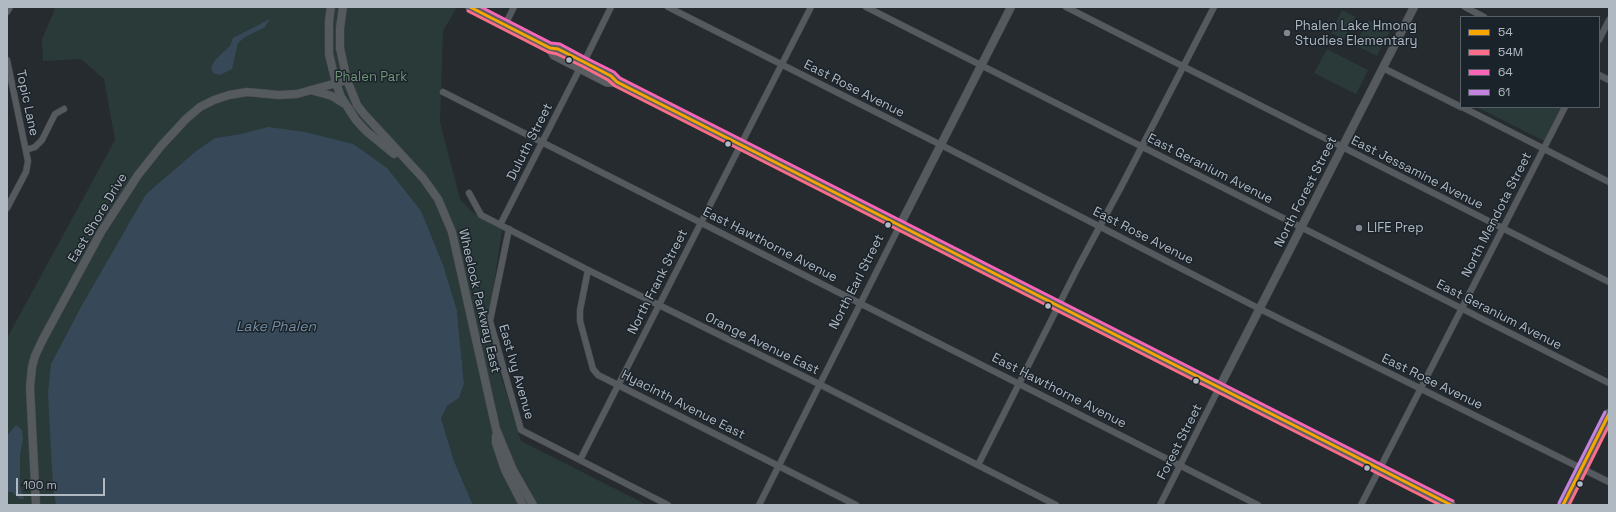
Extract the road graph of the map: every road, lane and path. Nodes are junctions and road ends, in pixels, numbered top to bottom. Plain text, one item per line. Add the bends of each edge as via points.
1 (10, 7) edge
2 (331, 7) edge
3 (343, 7) edge
4 (470, 7) edge
5 (514, 7) edge
6 (611, 7) edge
7 (668, 7) edge
8 (811, 7) edge
9 (866, 7) edge
10 (1011, 7) edge
11 (1066, 7) edge
12 (1214, 7) edge
13 (1414, 7) edge
14 (1465, 7) edge
15 (7, 12) edge
16 (1482, 16) edge
17 (1609, 20) edge
18 (505, 25) junction
19 (1600, 38) edge
20 (7, 60) edge
21 (781, 64) junction
22 (582, 65) junction
23 (981, 65) junction
24 (1183, 67) junction
25 (1383, 68) junction
26 (1600, 76) edge
27 (347, 80) junction
28 (1609, 80) edge
29 (336, 84) junction
30 (313, 91) junction
31 (443, 92) dead end
32 (345, 105) junction
33 (1460, 106) edge
34 (1463, 108) edge
35 (1564, 108) edge
36 (64, 109) dead end
37 (542, 143) junction
38 (740, 144) junction
39 (941, 145) junction
40 (1142, 147) junction
41 (1342, 148) junction
42 (1543, 149) junction
43 (26, 150) junction
44 (411, 166) junction
45 (1609, 182) edge
46 (469, 193) dead end
47 (7, 208) edge
48 (700, 223) junction
49 (500, 225) junction
50 (900, 225) junction
51 (1100, 226) junction
52 (1301, 228) junction
53 (1502, 228) junction
54 (509, 229) junction
55 (588, 270) junction
56 (1609, 282) edge
57 (860, 303) junction
58 (658, 306) junction
59 (1058, 306) junction
60 (1260, 309) junction
61 (1461, 309) junction
62 (1609, 383) edge
63 (819, 384) junction
64 (1019, 384) junction
65 (618, 385) junction
66 (1219, 388) junction
67 (1420, 389) junction
68 (1609, 414) edge
69 (496, 429) junction
70 (580, 460) junction
71 (978, 465) junction
72 (1180, 465) junction
73 (778, 466) junction
74 (1379, 468) junction
75 (1581, 468) junction
76 (1609, 482) edge
77 (36, 505) edge
78 (523, 505) edge
79 (533, 505) edge
80 (668, 505) edge
81 (759, 505) edge
82 (856, 505) edge
83 (1056, 505) edge
84 (1160, 505) edge
85 (1258, 505) edge
86 (1361, 505) edge
87 (1451, 505) edge
88 (1563, 505) edge

1 - 15 street
2 - 29 street, Wheelock Parkway East via 328,44
3 - 27 street, Wheelock Parkway East via 340,48
4 - 18 main road
5 - 18 street
6 - 22 street, Duluth Street
7 - 21 street, East Rose Avenue
8 - 21 street, North Frank Street
9 - 23 street, East Geranium Avenue
10 - 23 street, North Earl Street
11 - 24 street, East Jessamine Avenue
12 - 24 street
13 - 25 street, North Forest Street
14 - 16 street
17 - 19 street
18 - 22 main road via 550,48 558,49
20 - 43 street, Topic Lane
21 - 38 street, North Frank Street
21 - 39 street, East Rose Avenue
22 - 37 street, Duluth Street
22 - 38 main road via 611,76 617,82
23 - 39 street, North Earl Street
23 - 40 street, East Geranium Avenue
24 - 40 street
24 - 41 street, East Jessamine Avenue
25 - 33 street
25 - 41 street, North Forest Street
26 - 28 street
27 - 29 street, East Shore Drive
27 - 44 street, Wheelock Parkway East via 357,105
29 - 30 street, East Shore Drive
29 - 32 street, Wheelock Parkway East
30 - 32 street via 331,96
30 - 77 street, East Shore Drive via 288,95 238,93 206,104 186,119 165,142 127,191 43,339 32,367 30,387
31 - 37 street, East Hawthorne Avenue
32 - 44 street, Wheelock Parkway East via 366,131
34 - 42 street
35 - 42 street, North Mendota Street
36 - 43 street via 55,114 42,140 35,147
37 - 48 street, East Hawthorne Avenue
37 - 49 street, Duluth Street
38 - 48 street, North Frank Street
38 - 50 main road
39 - 50 street, North Earl Street
39 - 51 street, East Rose Avenue
40 - 51 street
40 - 52 street, East Geranium Avenue
41 - 52 street, North Forest Street
41 - 53 street, East Jessamine Avenue
42 - 45 street
42 - 53 street, North Mendota Street
43 - 47 street, Topic Lane via 26,172
44 - 69 street, Wheelock Parkway East via 438,199 452,232
46 - 49 street, Orange Avenue East via 480,215
48 - 57 street, East Hawthorne Avenue
48 - 58 street, North Frank Street
49 - 54 street, Orange Avenue East
50 - 57 street, North Earl Street
50 - 59 main road
51 - 59 street
51 - 60 street, East Rose Avenue
52 - 60 street, North Forest Street
52 - 61 street, East Geranium Avenue
53 - 56 street, East Jessamine Avenue
53 - 61 street, North Mendota Street
54 - 55 street, Orange Avenue East
54 - 70 street, East Ivy Avenue via 490,321 521,430
55 - 58 street, Orange Avenue East
55 - 65 street, Hyacinth Avenue East via 580,321 593,369 598,375
57 - 63 street, North Earl Street
57 - 64 street, East Hawthorne Avenue
58 - 63 street, Orange Avenue East
58 - 65 street, North Frank Street
59 - 64 street
59 - 66 main road
60 - 66 street, North Forest Street
60 - 67 street, East Rose Avenue
61 - 62 street, East Geranium Avenue
61 - 67 street, North Mendota Street
63 - 71 street, Orange Avenue East
63 - 73 street, North Earl Street
64 - 71 street
64 - 72 street, East Hawthorne Avenue
65 - 70 street, North Frank Street
65 - 73 street, Hyacinth Avenue East
66 - 72 street, Forest Street
66 - 74 main road
67 - 74 street, North Mendota Street
67 - 75 street, East Rose Avenue
68 - 75 main road
69 - 78 street, Wheelock Parkway East via 496,443 505,470
69 - 79 street, Wheelock Parkway East via 513,470
70 - 80 street, East Ivy Avenue
71 - 83 street, Orange Avenue East
72 - 84 street, Forest Street
72 - 85 street, East Hawthorne Avenue
73 - 81 street, North Earl Street
73 - 82 street, Hyacinth Avenue East
74 - 86 street, North Mendota Street
74 - 87 main road
75 - 76 street, East Rose Avenue
75 - 88 main road

